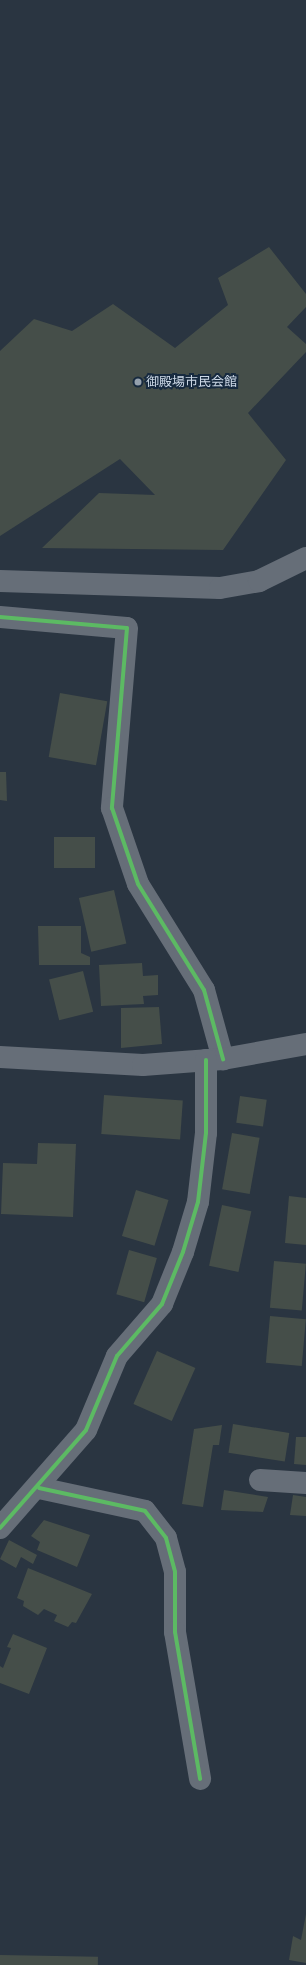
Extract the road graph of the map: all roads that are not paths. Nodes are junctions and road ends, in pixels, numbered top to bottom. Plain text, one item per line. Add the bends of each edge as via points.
1 (306, 558) edge
2 (0, 581) edge
3 (0, 616) edge
4 (306, 1044) edge
5 (0, 1057) edge
6 (215, 1060) junction
7 (260, 1480) dead end
8 (306, 1483) edge
9 (39, 1488) junction
10 (0, 1528) edge
11 (200, 1779) dead end

1 - 2 street via 259,581 220,588
3 - 6 street via 127,628 112,808 138,884 204,990
4 - 6 street
5 - 6 street via 143,1065
6 - 9 street via 198,1202 183,1252 162,1304 117,1356 86,1430
7 - 8 street
9 - 10 street
9 - 11 street via 145,1511 166,1538 175,1572 175,1632

